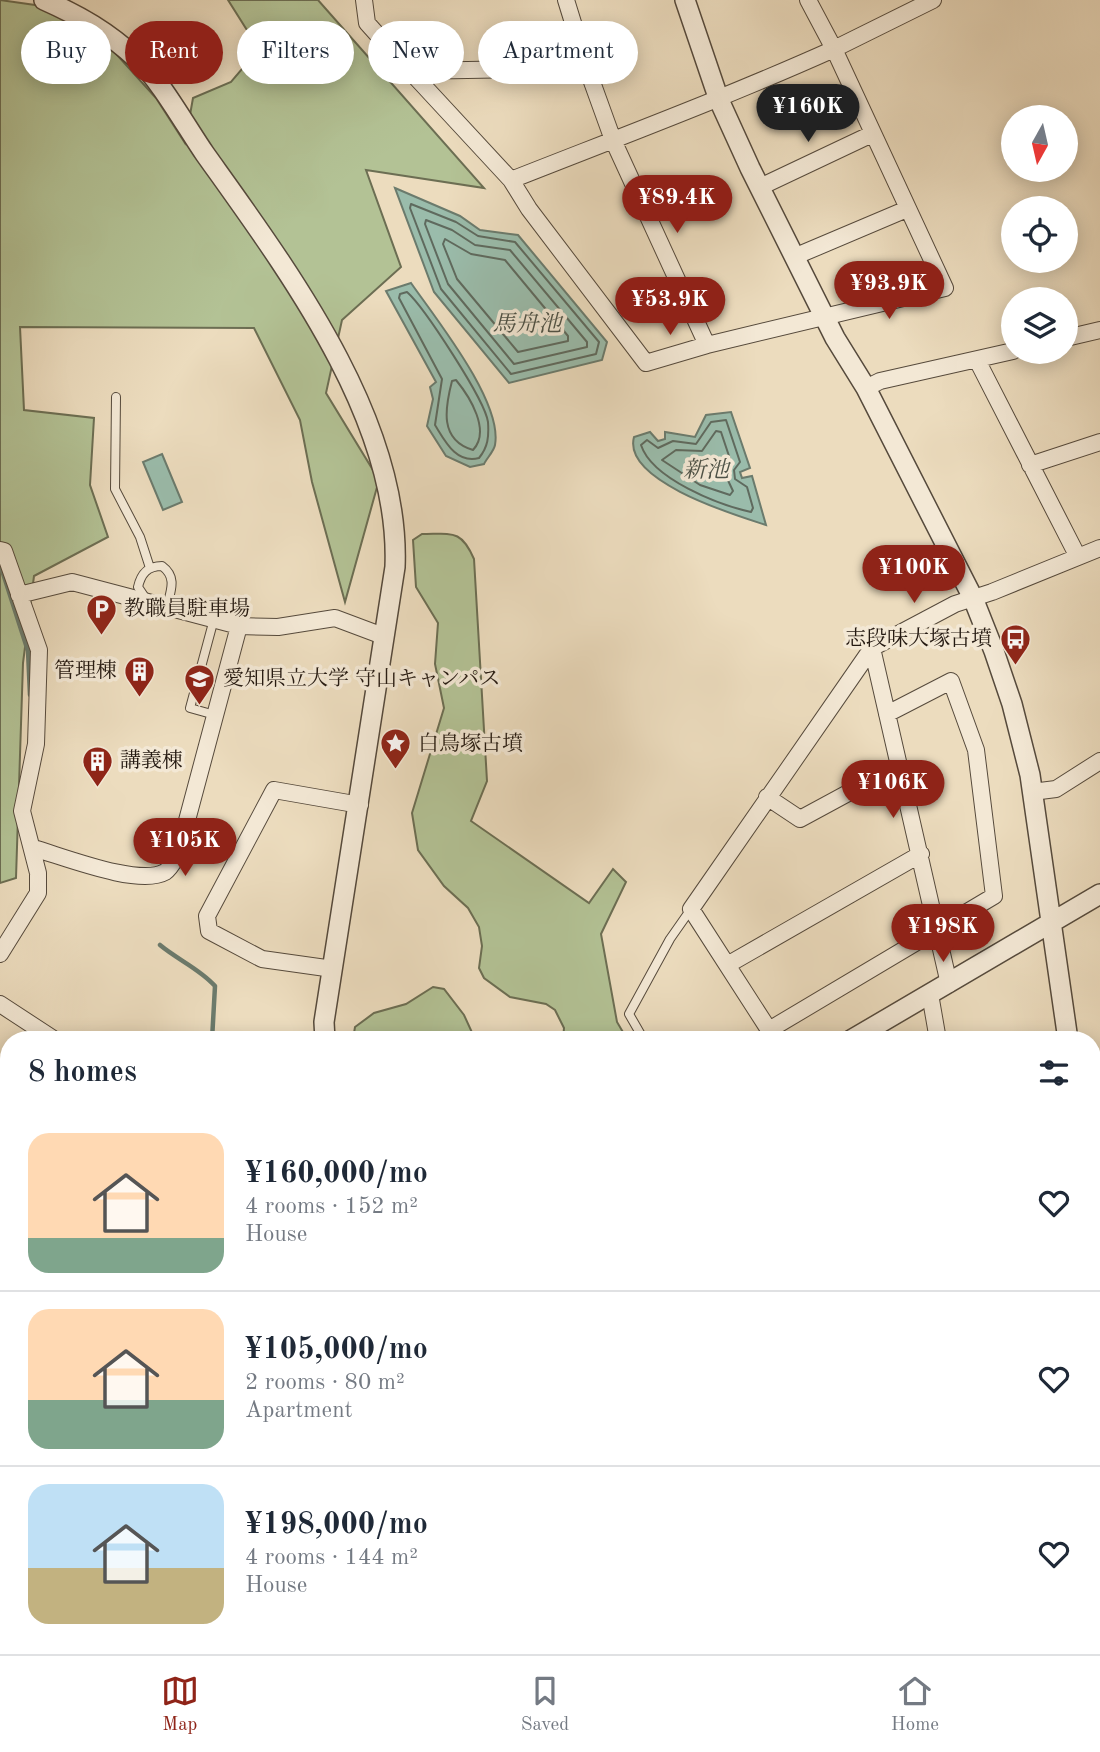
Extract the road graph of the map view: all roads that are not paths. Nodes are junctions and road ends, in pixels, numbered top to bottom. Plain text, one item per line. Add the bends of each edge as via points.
1 (44, 0) edge
2 (365, 0) edge
3 (566, 0) edge
4 (685, 0) edge
5 (808, 0) edge
6 (933, 0) edge
7 (910, 5) edge
8 (572, 21) edge
9 (368, 24) edge
10 (834, 49) junction
11 (422, 84) edge
12 (593, 84) edge
13 (719, 100) junction
14 (872, 134) junction
15 (613, 140) junction
16 (511, 180) junction
17 (760, 187) junction
18 (907, 209) junction
19 (796, 256) junction
20 (825, 317) junction
21 (1100, 330) edge
22 (1078, 335) edge
23 (707, 345) junction
24 (1001, 354) edge
25 (976, 360) junction
26 (866, 388) junction
27 (116, 397) dead end
28 (1100, 442) edge
29 (1030, 465) junction
30 (1100, 548) edge
31 (0, 550) edge
32 (1078, 557) junction
33 (150, 568) junction
34 (19, 595) junction
35 (973, 598) junction
36 (146, 600) junction
37 (167, 606) junction
38 (214, 619) junction
39 (239, 626) junction
40 (383, 636) junction
41 (872, 648) junction
42 (887, 714) junction
43 (215, 715) junction
44 (1100, 761) edge
45 (898, 766) junction
46 (1032, 792) junction
47 (767, 797) junction
48 (360, 804) junction
49 (33, 848) junction
50 (921, 854) junction
51 (1100, 894) edge
52 (691, 909) junction
53 (1054, 921) junction
54 (937, 930) junction
55 (0, 954) edge
56 (729, 964) junction
57 (333, 969) junction
58 (949, 984) junction
59 (930, 994) junction
60 (0, 1004) edge
61 (41, 1031) edge
62 (325, 1031) edge
63 (639, 1031) edge
64 (866, 1031) edge
65 (936, 1031) edge
66 (1067, 1031) edge

1 - 40 street via 89,20 140,61 290,274 359,403 388,484 396,536
2 - 9 street
3 - 8 street
4 - 13 street
5 - 10 street
6 - 7 street
7 - 10 street
10 - 13 street
10 - 14 street
11 - 16 street
12 - 15 street
13 - 15 street
13 - 17 street
14 - 17 street
14 - 18 street
15 - 16 street
15 - 23 street
16 - 23 street via 646,363
17 - 19 street
18 - 19 street
18 - 20 street via 945,288
19 - 20 street
20 - 23 street
20 - 26 street
21 - 22 street
24 - 25 street
25 - 26 street
25 - 29 street
26 - 35 street
27 - 33 lane via 115,489
28 - 29 street
29 - 32 street
30 - 32 street
31 - 34 street
32 - 35 street
33 - 36 lane via 138,587
33 - 37 lane via 162,566 171,576
34 - 36 street via 72,582
34 - 49 street via 38,650 36,744 22,811
35 - 41 street
35 - 46 street via 1012,704
36 - 37 street
37 - 38 street
38 - 39 street
38 - 43 lane via 190,708
39 - 40 street via 278,627 335,618
39 - 43 street
40 - 48 street
41 - 42 street
41 - 47 street
42 - 45 street
42 - 54 street via 951,681 976,750 995,896
43 - 49 street via 178,854 163,873 138,877
44 - 46 street via 1056,789
45 - 47 street via 800,819
45 - 50 street
46 - 53 street
47 - 52 street
48 - 57 street
48 - 57 street via 275,790 207,916 209,931 262,958
49 - 55 street via 38,893
50 - 54 street
50 - 56 street
51 - 53 street
52 - 56 street
52 - 63 lane via 629,1014
53 - 58 street
53 - 66 street
54 - 56 street via 769,1030
54 - 58 street
57 - 62 street
58 - 59 street
59 - 64 street
59 - 65 street
60 - 61 street

